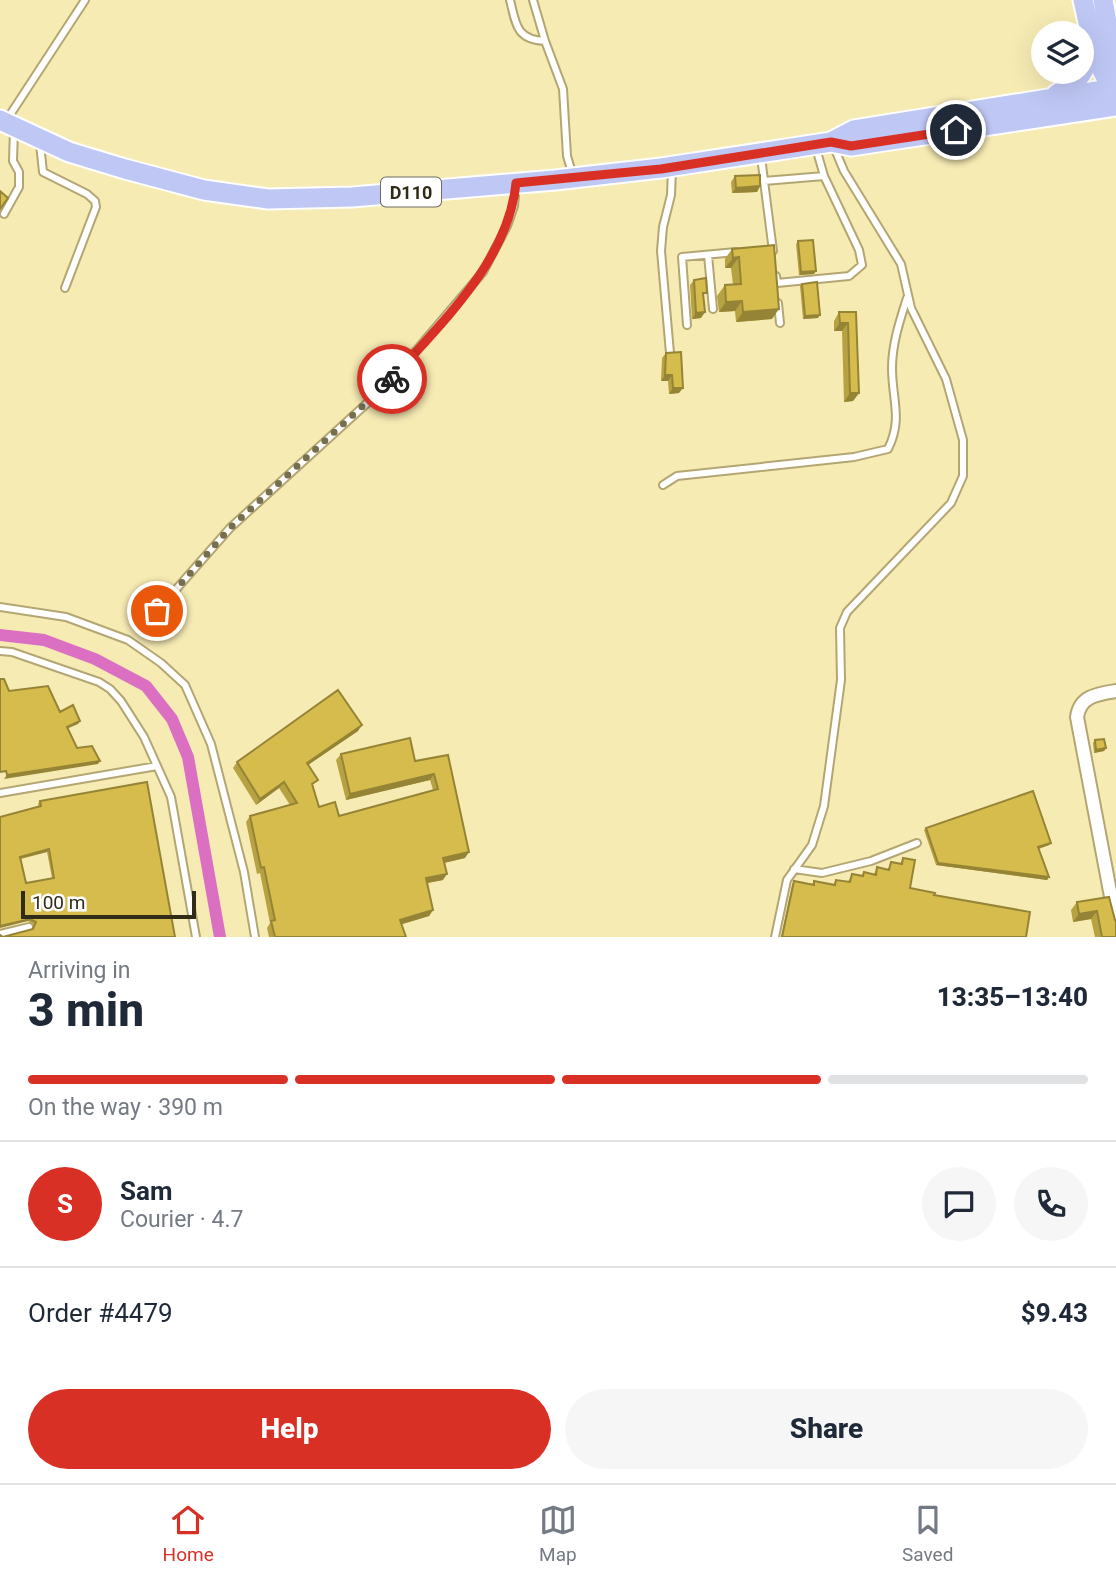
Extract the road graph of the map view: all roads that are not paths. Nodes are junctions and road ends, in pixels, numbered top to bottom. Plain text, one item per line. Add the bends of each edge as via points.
1 (85, 0) edge
2 (510, 0) edge
3 (533, 0) edge
4 (1083, 0) edge
5 (1103, 0) edge
6 (1106, 40) edge
7 (545, 41) junction
8 (1115, 97) edge
9 (1047, 100) junction
10 (6, 123) edge
11 (39, 138) junction
12 (823, 143) junction
13 (761, 154) junction
14 (673, 167) junction
15 (824, 176) junction
16 (573, 178) junction
17 (764, 181) junction
18 (516, 183) junction
19 (4, 214) edge
20 (772, 249) junction
21 (760, 250) edge
22 (747, 251) edge
23 (708, 255) junction
24 (774, 260) edge
25 (775, 272) edge
26 (776, 284) junction
27 (65, 289) dead end
28 (908, 296) junction
29 (713, 309) dead end
30 (780, 323) dead end
31 (687, 324) dead end
32 (670, 353) edge
33 (663, 485) dead end
34 (0, 607) edge
35 (157, 611) dead end
36 (0, 651) edge
37 (1116, 691) edge
38 (157, 766) junction
39 (0, 793) edge
40 (917, 843) dead end
41 (794, 869) junction
42 (1116, 923) edge
43 (29, 927) edge
44 (0, 934) edge
45 (196, 937) edge
46 (255, 937) edge
47 (775, 937) edge

1 - 10 lane
2 - 7 lane via 518,31 531,41
3 - 7 lane
4 - 6 main road
5 - 6 main road
6 - 8 main road via 1096,58
6 - 9 main road via 1074,85
7 - 16 lane via 563,89 567,156
8 - 9 main road, D110
8 - 12 main road, D110 via 851,146
9 - 12 main road, D110 via 854,130
10 - 11 main road, D110
10 - 19 lane via 19,187
11 - 18 main road, D110 via 69,152 204,190 268,198 352,197
11 - 27 lane via 43,172 95,201
12 - 13 main road, D110
12 - 15 lane
12 - 28 lane via 901,264
13 - 14 main road, D110
13 - 17 lane
14 - 16 main road, D110
14 - 32 lane via 661,251
15 - 17 lane
15 - 26 lane via 862,265 849,276
16 - 18 main road, D110
17 - 20 lane
18 - 35 lane via 507,226 474,283 386,386 230,528
20 - 21 lane
20 - 24 lane
22 - 23 lane
23 - 29 lane
23 - 31 lane via 682,257
25 - 26 lane
26 - 30 lane
28 - 33 lane via 892,367 896,433 888,449 855,457 677,476
28 - 41 lane via 946,379 963,440 963,476 951,503 847,612 840,628 841,680 824,806 812,845
34 - 46 lane via 66,617 128,640 185,685 211,744 244,872
36 - 38 lane via 70,671 110,689 144,737
37 - 42 street via 1084,700 1077,717
38 - 39 lane
38 - 45 lane via 171,797
40 - 41 lane via 822,873
41 - 47 lane via 787,880
43 - 44 lane

